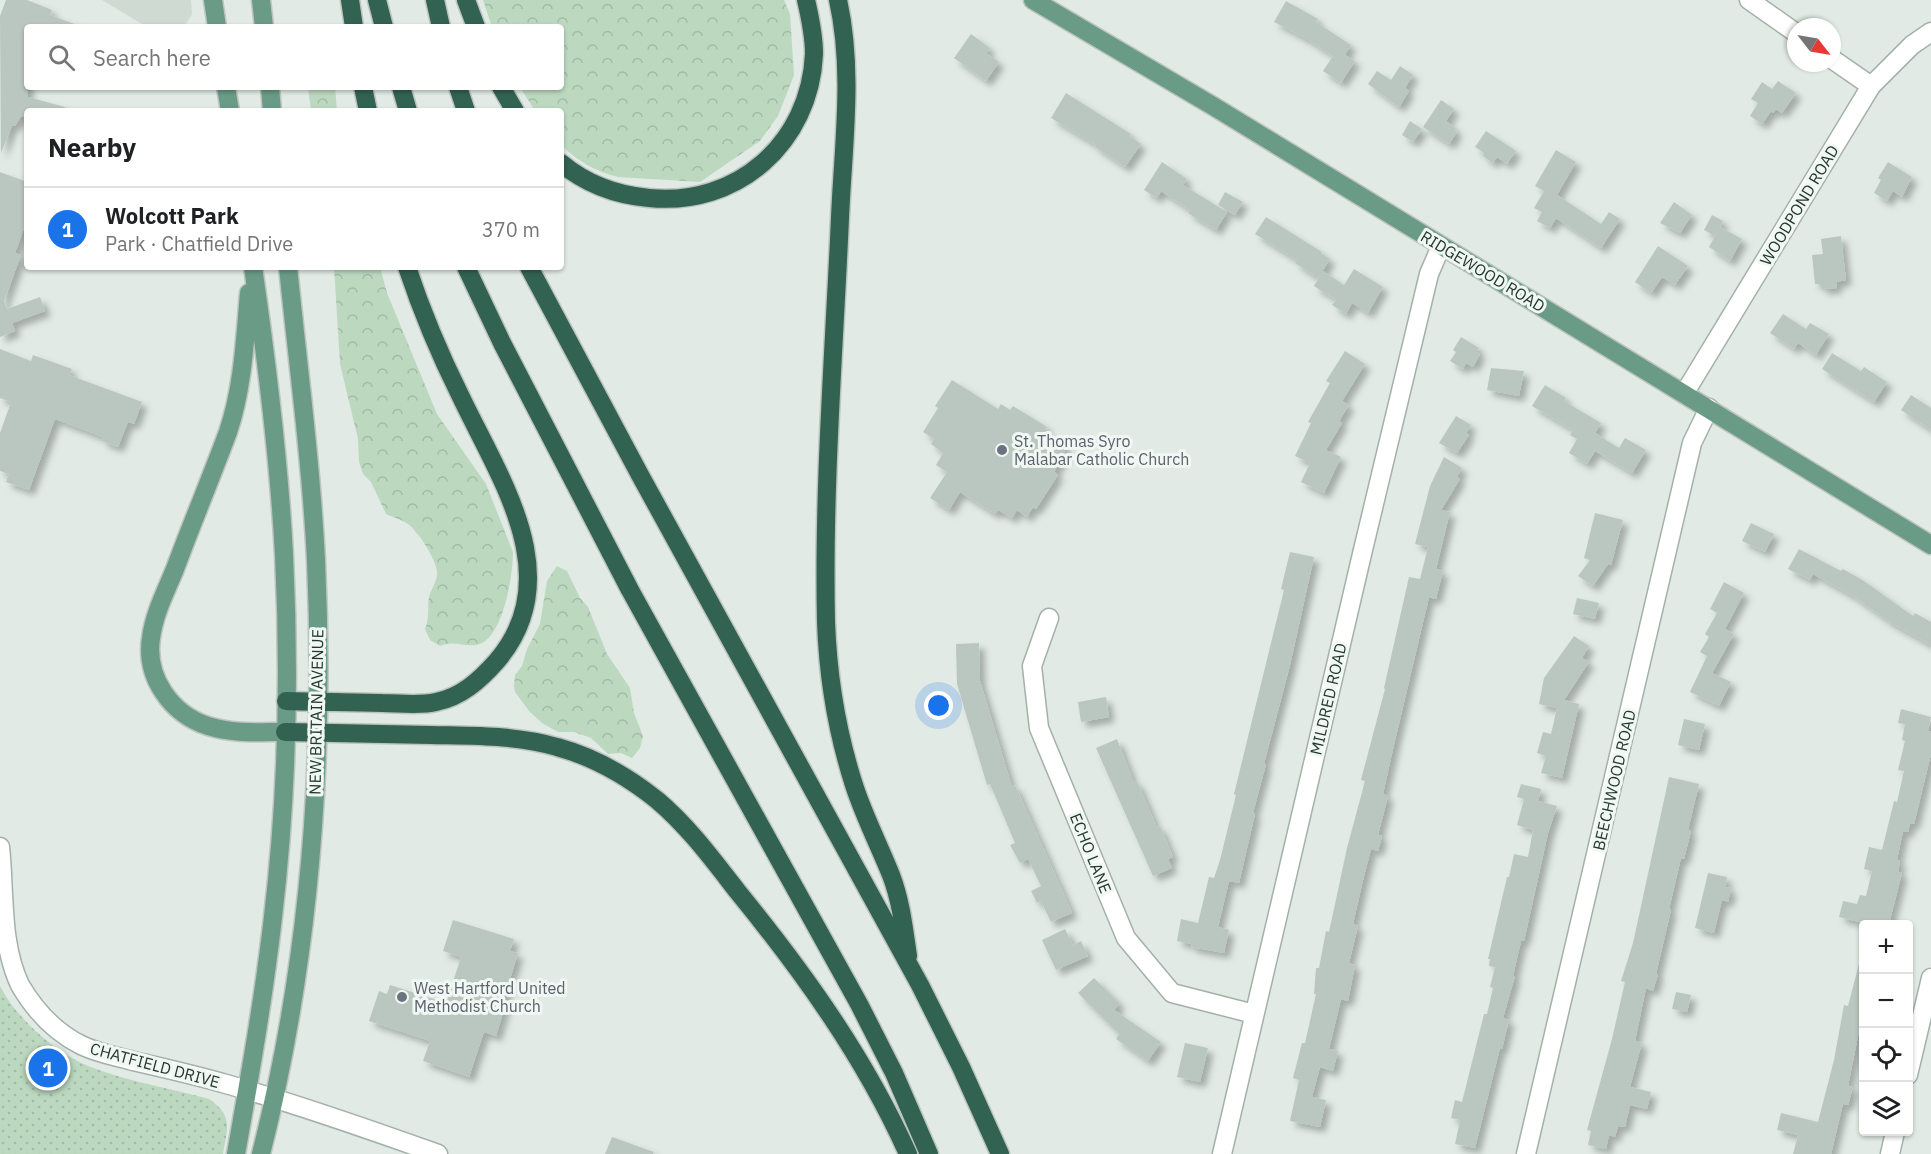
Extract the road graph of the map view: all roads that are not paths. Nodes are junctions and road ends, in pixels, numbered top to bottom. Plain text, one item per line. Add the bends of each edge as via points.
1 (213, 0) edge
2 (261, 0) edge
3 (350, 0) edge
4 (377, 0) edge
5 (435, 0) edge
6 (466, 0) edge
7 (806, 0) edge
8 (838, 0) edge
9 (1033, 0) edge
10 (1749, 0) edge
11 (217, 24) edge
12 (264, 24) edge
13 (354, 24) edge
14 (383, 24) edge
15 (440, 24) edge
16 (475, 24) edge
17 (1787, 27) edge
18 (1931, 32) edge
19 (1841, 65) edge
20 (1871, 86) junction
21 (226, 90) edge
22 (270, 90) edge
23 (364, 90) edge
24 (402, 90) edge
25 (459, 90) edge
26 (503, 90) edge
27 (230, 108) edge
28 (272, 108) edge
29 (367, 108) edge
30 (407, 108) edge
31 (465, 108) edge
32 (513, 108) edge
33 (564, 165) edge
34 (1441, 246) junction
35 (253, 270) edge
36 (253, 270) edge
37 (288, 270) edge
38 (408, 270) edge
39 (467, 270) edge
40 (531, 270) edge
41 (1684, 394) junction
42 (1709, 408) junction
43 (1931, 545) edge
44 (1049, 618) dead end
45 (286, 701) junction
46 (317, 702) junction
47 (285, 732) junction
48 (316, 733) junction
49 (0, 847) edge
50 (909, 967) junction
51 (1931, 978) edge
52 (1254, 1014) junction
53 (1913, 1054) edge
54 (248, 1090) junction
55 (275, 1099) junction
56 (1894, 1136) edge
57 (236, 1154) edge
58 (261, 1154) edge
59 (438, 1154) edge
60 (908, 1154) edge
61 (928, 1154) edge
62 (1000, 1154) edge
63 (1222, 1154) edge
64 (1526, 1154) edge
65 (1890, 1154) edge

1 - 11 main road
2 - 12 main road
3 - 13 highway
4 - 14 highway
5 - 15 highway
6 - 16 highway
7 - 33 highway via 814,53 807,96 794,127 782,143 744,177 699,197 655,199 604,188
8 - 50 highway via 844,31 846,94 829,466 829,659 835,713 846,758 894,883
9 - 34 main road, RIDGEWOOD ROAD
10 - 17 street
18 - 20 street, WOODPOND ROAD via 1912,45
19 - 20 street
20 - 41 street, WOODPOND ROAD
21 - 27 main road
22 - 28 main road
23 - 29 highway
24 - 30 highway
25 - 31 highway
26 - 32 highway
34 - 41 main road, RIDGEWOOD ROAD
34 - 52 street, MILDRED ROAD via 1429,274
35 - 45 main road, NEW BRITAIN AVENUE via 281,515
36 - 47 main road via 242,372 232,420 162,600 151,637 151,655 154,674 164,693 190,718 224,730
37 - 46 main road, NEW BRITAIN AVENUE via 313,507
38 - 46 highway via 445,363 516,514 528,562 526,606 504,651 475,683 457,694 421,704
39 - 61 highway via 630,590 864,1013
40 - 50 highway
41 - 42 main road, RIDGEWOOD ROAD
42 - 43 main road, RIDGEWOOD ROAD
42 - 64 street, BEECHWOOD ROAD via 1692,443
44 - 52 street, ECHO LANE via 1032,666 1040,728 1126,938 1172,993
45 - 46 highway
45 - 47 main road, NEW BRITAIN AVENUE
46 - 48 main road, NEW BRITAIN AVENUE
47 - 48 highway
47 - 54 main road, NEW BRITAIN AVENUE via 276,896
48 - 55 main road, NEW BRITAIN AVENUE via 312,844 303,933
48 - 60 highway via 464,736 543,743 588,758 639,786 696,839 817,994 870,1081
49 - 54 street, CHATFIELD DRIVE via 5,944 19,984 44,1018 81,1045 105,1054
50 - 62 highway via 953,1050
51 - 53 street
52 - 63 street, MILDRED ROAD
54 - 55 street, CHATFIELD DRIVE
54 - 57 main road, NEW BRITAIN AVENUE
55 - 58 main road, NEW BRITAIN AVENUE
55 - 59 street, CHATFIELD DRIVE
56 - 65 street

